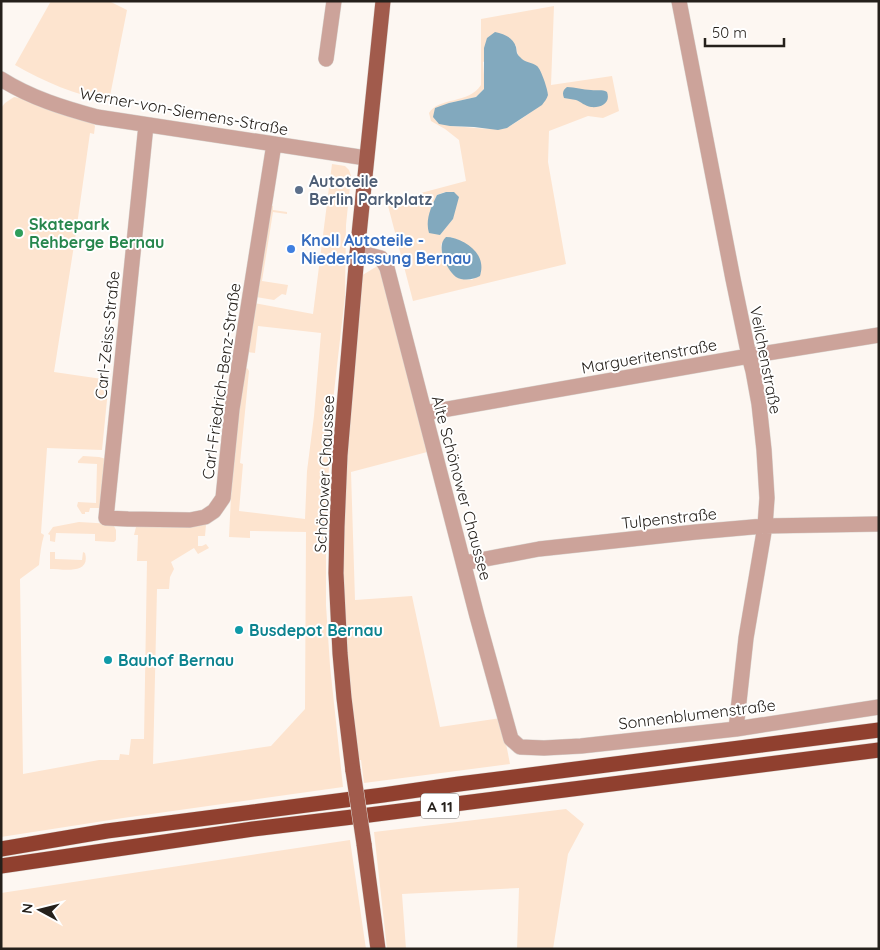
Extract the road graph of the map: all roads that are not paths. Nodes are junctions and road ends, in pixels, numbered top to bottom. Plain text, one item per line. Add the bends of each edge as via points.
1 (334, 1) edge
2 (383, 1) edge
3 (679, 1) edge
4 (326, 58) dead end
5 (3, 84) edge
6 (146, 125) junction
7 (274, 144) junction
8 (366, 158) junction
9 (357, 254) junction
10 (879, 335) edge
11 (748, 356) junction
12 (425, 413) junction
13 (106, 518) joint
14 (879, 524) edge
15 (765, 526) junction
16 (464, 563) junction
17 (879, 707) edge
18 (736, 729) junction
19 (879, 730) edge
20 (520, 748) joint
21 (879, 750) edge
22 (1, 849) edge
23 (1, 866) edge
24 (378, 949) edge

1 - 4 street
2 - 8 main road, Schönower Chaussee
3 - 11 street, Veilchenstraße
5 - 6 street, Werner-von-Siemens-Straße via 67,109
6 - 7 street, Werner-von-Siemens-Straße
6 - 13 street, Carl-Zeiss-Straße
7 - 8 street, Werner-von-Siemens-Straße
7 - 13 street, Carl-Friedrich-Benz-Straße via 232,409 223,498 205,518
8 - 9 main road, Schönower Chaussee
9 - 12 street, Alte Schönower Chaussee via 381,258 387,268
9 - 24 main road, Schönower Chaussee, bridge via 340,454 336,573 341,662 353,771
10 - 11 street, Margueritenstraße
11 - 12 street, Margueritenstraße
11 - 15 street, Veilchenstraße via 764,450
12 - 16 street, Alte Schönower Chaussee
14 - 15 street, Tulpenstraße
15 - 16 street, Tulpenstraße via 539,550
15 - 18 street, Veilchenstraße via 746,638
16 - 20 street, Alte Schönower Chaussee via 511,739
17 - 18 street, Sonnenblumenstraße
18 - 20 street, Sonnenblumenstraße via 581,746
19 - 22 highway, A 11 via 117,830
21 - 23 highway, A 11 via 253,829

